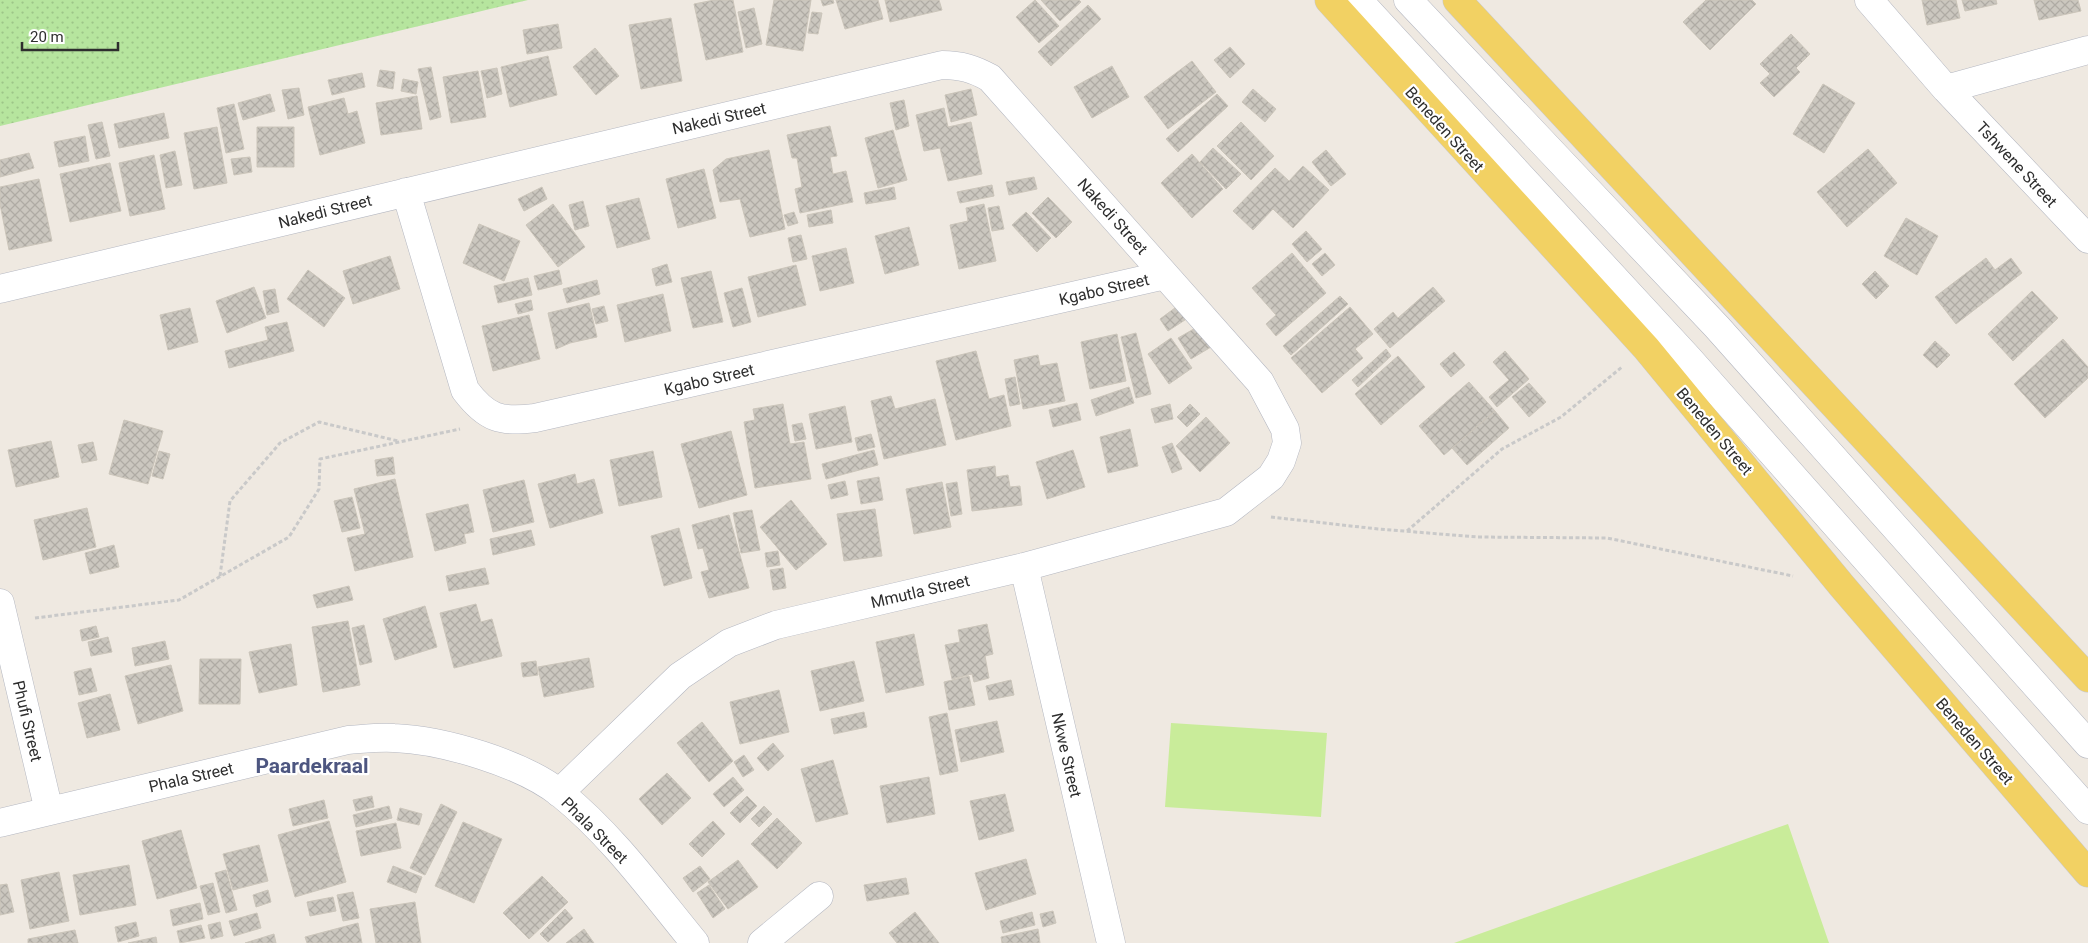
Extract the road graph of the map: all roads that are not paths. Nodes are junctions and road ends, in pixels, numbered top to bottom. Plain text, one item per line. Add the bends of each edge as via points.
1 (1329, 0) edge
2 (1358, 0) edge
3 (1408, 0) edge
4 (1457, 0) edge
5 (1869, 0) edge
6 (2088, 50) edge
7 (1946, 89) junction
8 (406, 192) junction
9 (2088, 239) edge
10 (1164, 275) junction
11 (0, 289) edge
12 (1285, 429) joint
13 (1024, 567) junction
14 (2, 613) edge
15 (2088, 678) edge
16 (2088, 744) edge
17 (559, 793) junction
18 (2088, 810) edge
19 (48, 811) junction
20 (0, 823) edge
21 (2088, 873) edge
22 (819, 896) dead end
23 (695, 943) edge
24 (762, 943) edge
25 (1111, 943) edge

1 - 21 main road, Beneden Street via 1646,348 1842,586
2 - 18 street via 1690,359
3 - 16 street via 1717,327
4 - 15 main road
5 - 7 street, Tshwene Street
6 - 7 street
7 - 9 street, Tshwene Street
8 - 10 street, Nakedi Street via 942,65 957,65 975,69 990,78
8 - 10 street, Kgabo Street via 465,390 477,406 495,417 513,420 535,418
8 - 11 street, Nakedi Street
10 - 12 street, Nakedi Street via 1260,382
12 - 13 street, Mmutla Street via 1287,443 1281,461 1270,477 1226,512
13 - 17 street, Mmutla Street via 776,625 728,643 680,676
13 - 25 street, Nkwe Street
14 - 19 street, Phufi Street
17 - 19 street, Phala Street via 480,754 437,743 394,738 348,740
17 - 23 street, Phala Street via 620,852
19 - 20 street, Phala Street
22 - 24 street

